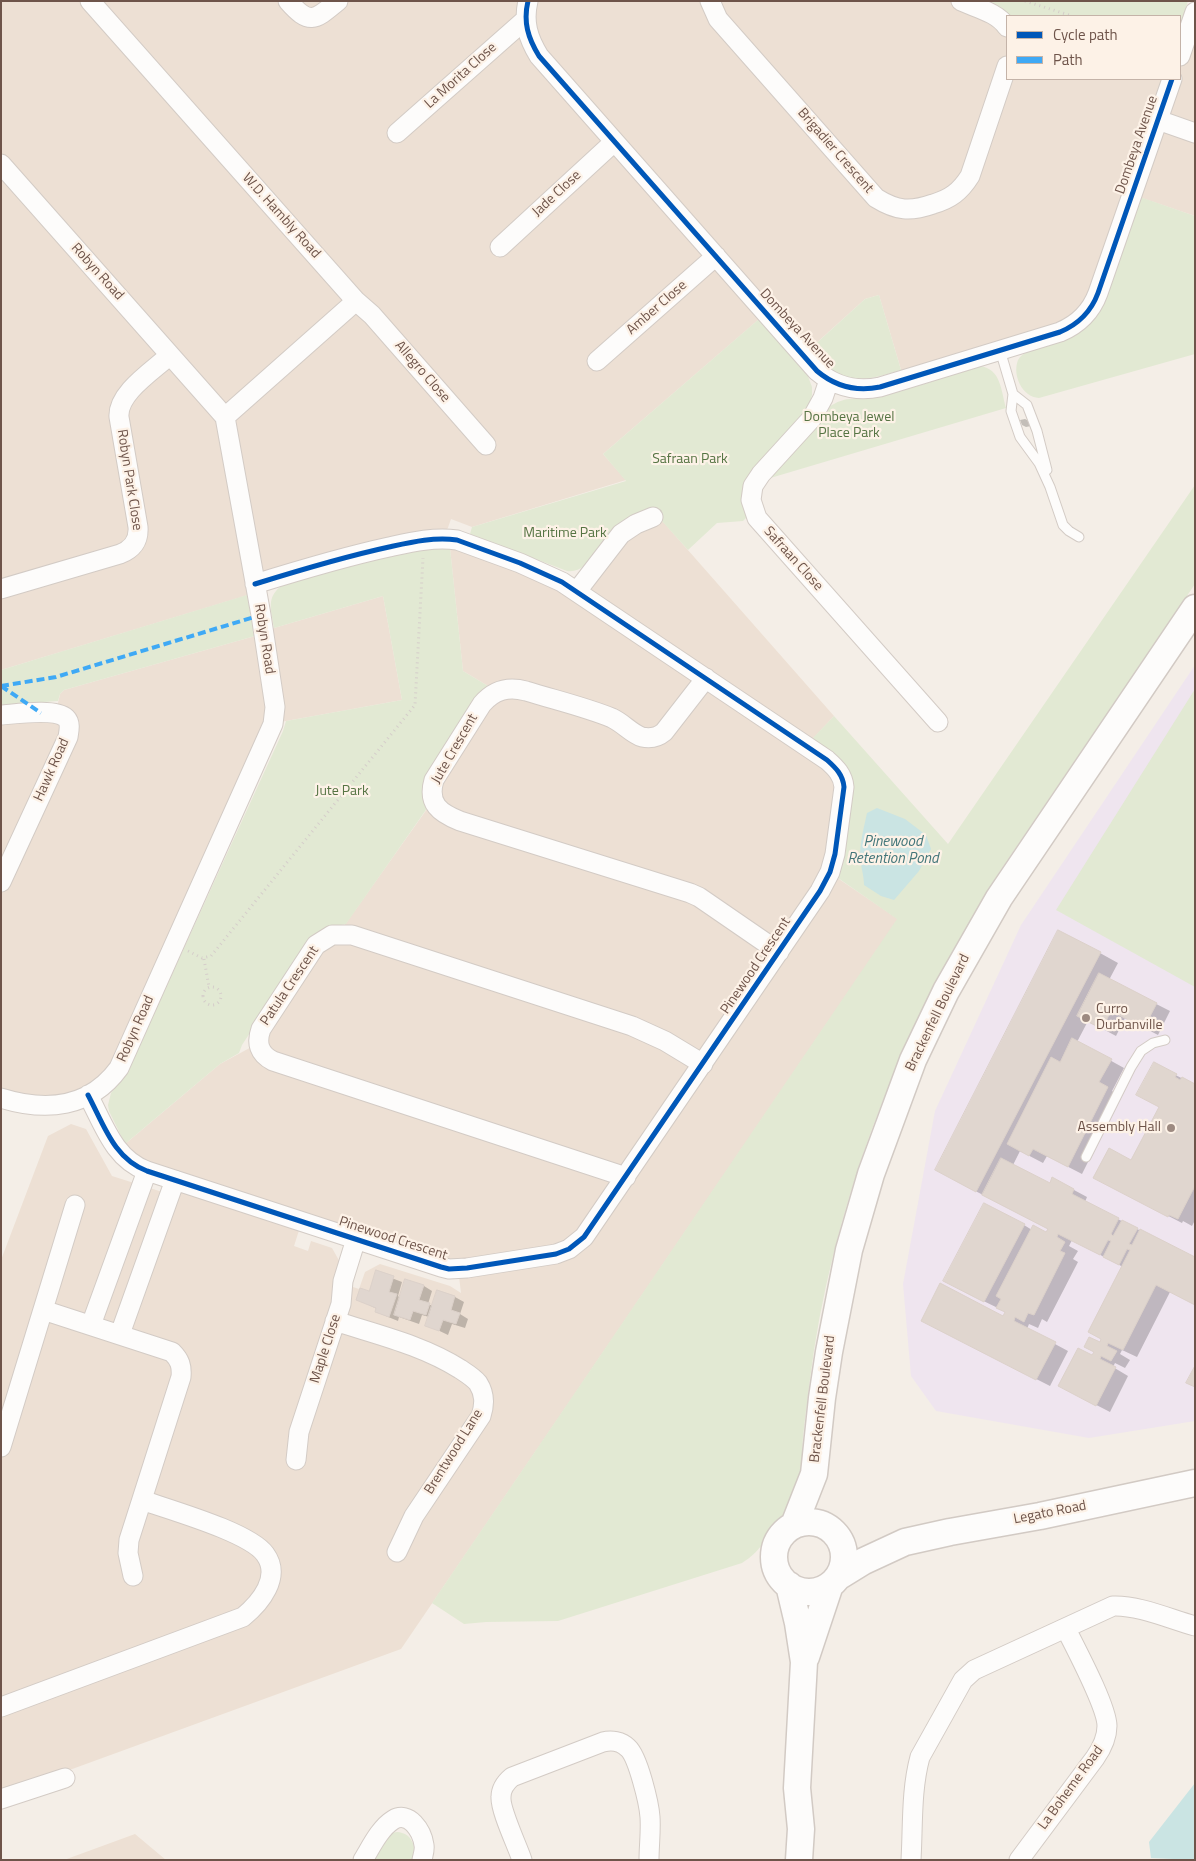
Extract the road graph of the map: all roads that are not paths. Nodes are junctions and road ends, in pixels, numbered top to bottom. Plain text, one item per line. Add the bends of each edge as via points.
1 (90, 1) edge
2 (288, 1) edge
3 (338, 1) edge
4 (710, 1) edge
5 (961, 1) edge
6 (527, 10) edge
7 (1195, 12) edge
8 (1006, 26) edge
9 (1181, 53) edge
10 (1006, 69) edge
11 (1172, 80) edge
12 (1158, 120) junction
13 (397, 133) dead end
14 (1195, 133) edge
15 (614, 142) junction
16 (3, 169) edge
17 (500, 247) dead end
18 (716, 256) junction
19 (356, 301) junction
20 (1000, 350) junction
21 (170, 355) junction
22 (597, 360) dead end
23 (830, 380) junction
24 (1013, 394) junction
25 (225, 417) junction
26 (486, 444) dead end
27 (1050, 487) junction
28 (653, 517) dead end
29 (1079, 537) dead end
30 (256, 584) junction
31 (1, 589) edge
32 (577, 591) junction
33 (1195, 608) edge
34 (706, 678) junction
35 (1, 715) edge
36 (938, 722) dead end
37 (1, 882) edge
38 (779, 952) junction
39 (1165, 1040) dead end
40 (703, 1064) junction
41 (88, 1095) junction
42 (1, 1098) edge
43 (1086, 1157) dead end
44 (147, 1171) junction
45 (626, 1177) junction
46 (175, 1180) junction
47 (75, 1205) dead end
48 (356, 1238) junction
49 (43, 1310) junction
50 (335, 1321) junction
51 (91, 1325) junction
52 (120, 1334) junction
53 (1, 1447) edge
54 (296, 1460) dead end
55 (814, 1474) junction
56 (1195, 1483) edge
57 (142, 1500) junction
58 (794, 1526) junction
59 (833, 1531) junction
60 (905, 1542) junction
61 (397, 1552) dead end
62 (132, 1576) dead end
63 (834, 1581) junction
64 (789, 1585) junction
65 (1195, 1626) edge
66 (1066, 1629) junction
67 (804, 1662) junction
68 (1, 1708) edge
69 (65, 1778) dead end
70 (797, 1788) junction
71 (1, 1799) edge
72 (363, 1860) edge
73 (422, 1860) edge
74 (522, 1860) edge
75 (648, 1860) edge
76 (786, 1860) edge
77 (799, 1860) edge
78 (912, 1860) edge
79 (1019, 1860) edge

1 - 19 street, W.D. Hambly Road
2 - 3 street via 302,16 311,18
4 - 10 street, Brigadier Crescent via 718,19 876,198 899,208 916,210 948,199 965,185
5 - 8 street via 1000,18
6 - 13 street, La Morita Close
6 - 15 street, Dombeya Avenue via 527,33 539,56
7 - 9 street
11 - 12 street, Dombeya Avenue
12 - 14 street
12 - 20 street, Dombeya Avenue via 1090,310 1077,323 1060,332
15 - 17 street, Jade Close
15 - 18 street, Dombeya Avenue
16 - 21 street, Robyn Road
18 - 22 street, Amber Close
18 - 23 street, Dombeya Avenue via 817,371
19 - 25 street
19 - 26 street, Allegro Close
20 - 23 street, Dombeya Avenue via 869,389 846,388
20 - 24 lane
21 - 25 street, Robyn Road
21 - 31 street, Robyn Park Close via 127,394 119,407 138,527 132,546 120,554
23 - 36 street, Safraan Close via 812,418 757,480 752,506 757,518
24 - 27 lane via 1011,411 1020,437 1039,463
24 - 27 lane via 1027,405 1037,431
25 - 30 street, Robyn Road
27 - 29 lane via 1063,525
28 - 32 street via 621,534
30 - 32 street, Pinewood Crescent via 350,555 444,538 545,573
30 - 41 street, Robyn Road via 275,707 273,724 119,1068 103,1086
32 - 34 street, Pinewood Crescent
33 - 55 street, Brackenfell Boulevard via 999,898 946,991 913,1060 871,1174 850,1250 829,1352
34 - 38 street, Pinewood Crescent via 827,760 843,779 844,796 830,872
34 - 38 street, Jute Crescent via 664,732 651,738 638,735 610,717 513,688 500,690 482,704 434,780 433,800 444,814 460,821 690,893
35 - 37 street, Hawk Road via 60,714 69,723 69,730
38 - 40 street, Pinewood Crescent
39 - 43 lane via 1141,1051
40 - 45 street, Pinewood Crescent
40 - 45 street, Patula Crescent via 665,1040 632,1026 344,934 332,935 316,945 261,1029 260,1049 273,1061
41 - 42 street, Robyn Road via 67,1103 43,1106
41 - 44 street, Pinewood Crescent via 118,1152 130,1163
44 - 46 street, Pinewood Crescent
44 - 51 street
45 - 48 street, Pinewood Crescent via 584,1237 556,1254 449,1269
46 - 48 street, Pinewood Crescent
46 - 52 street
47 - 49 street
48 - 50 street, Maple Close
49 - 51 street
49 - 53 street
50 - 54 street, Maple Close via 299,1432
50 - 61 street, Brentwood Lane via 442,1357 476,1381 483,1396 481,1416 414,1516
51 - 52 street
52 - 57 street via 172,1352 182,1368
55 - 58 street, Brackenfell Boulevard
55 - 59 street, Brackenfell Boulevard
56 - 60 street, Legato Road
57 - 62 street via 129,1540
57 - 68 street via 238,1534 259,1549 265,1554 271,1577 262,1598 243,1617
58 - 59 street via 816,1523
58 - 64 street via 778,1541 774,1552 779,1574
59 - 60 street, Legato Road via 873,1542
59 - 63 street via 842,1543 844,1555 843,1566
60 - 63 street, Legato Road via 864,1561
63 - 64 street via 820,1591 808,1592
63 - 67 street
64 - 67 street
65 - 66 street via 1120,1606 1106,1608
66 - 78 street via 974,1670 963,1680 920,1757
66 - 79 street, La Boheme Road via 1106,1714 1106,1736 1095,1758
67 - 70 street
69 - 71 street
70 - 76 street
70 - 77 street via 801,1829
72 - 73 street via 382,1830 390,1822 402,1818 412,1822 421,1835
74 - 75 street via 501,1801 506,1782 512,1776 610,1741 621,1743 634,1755 648,1804

